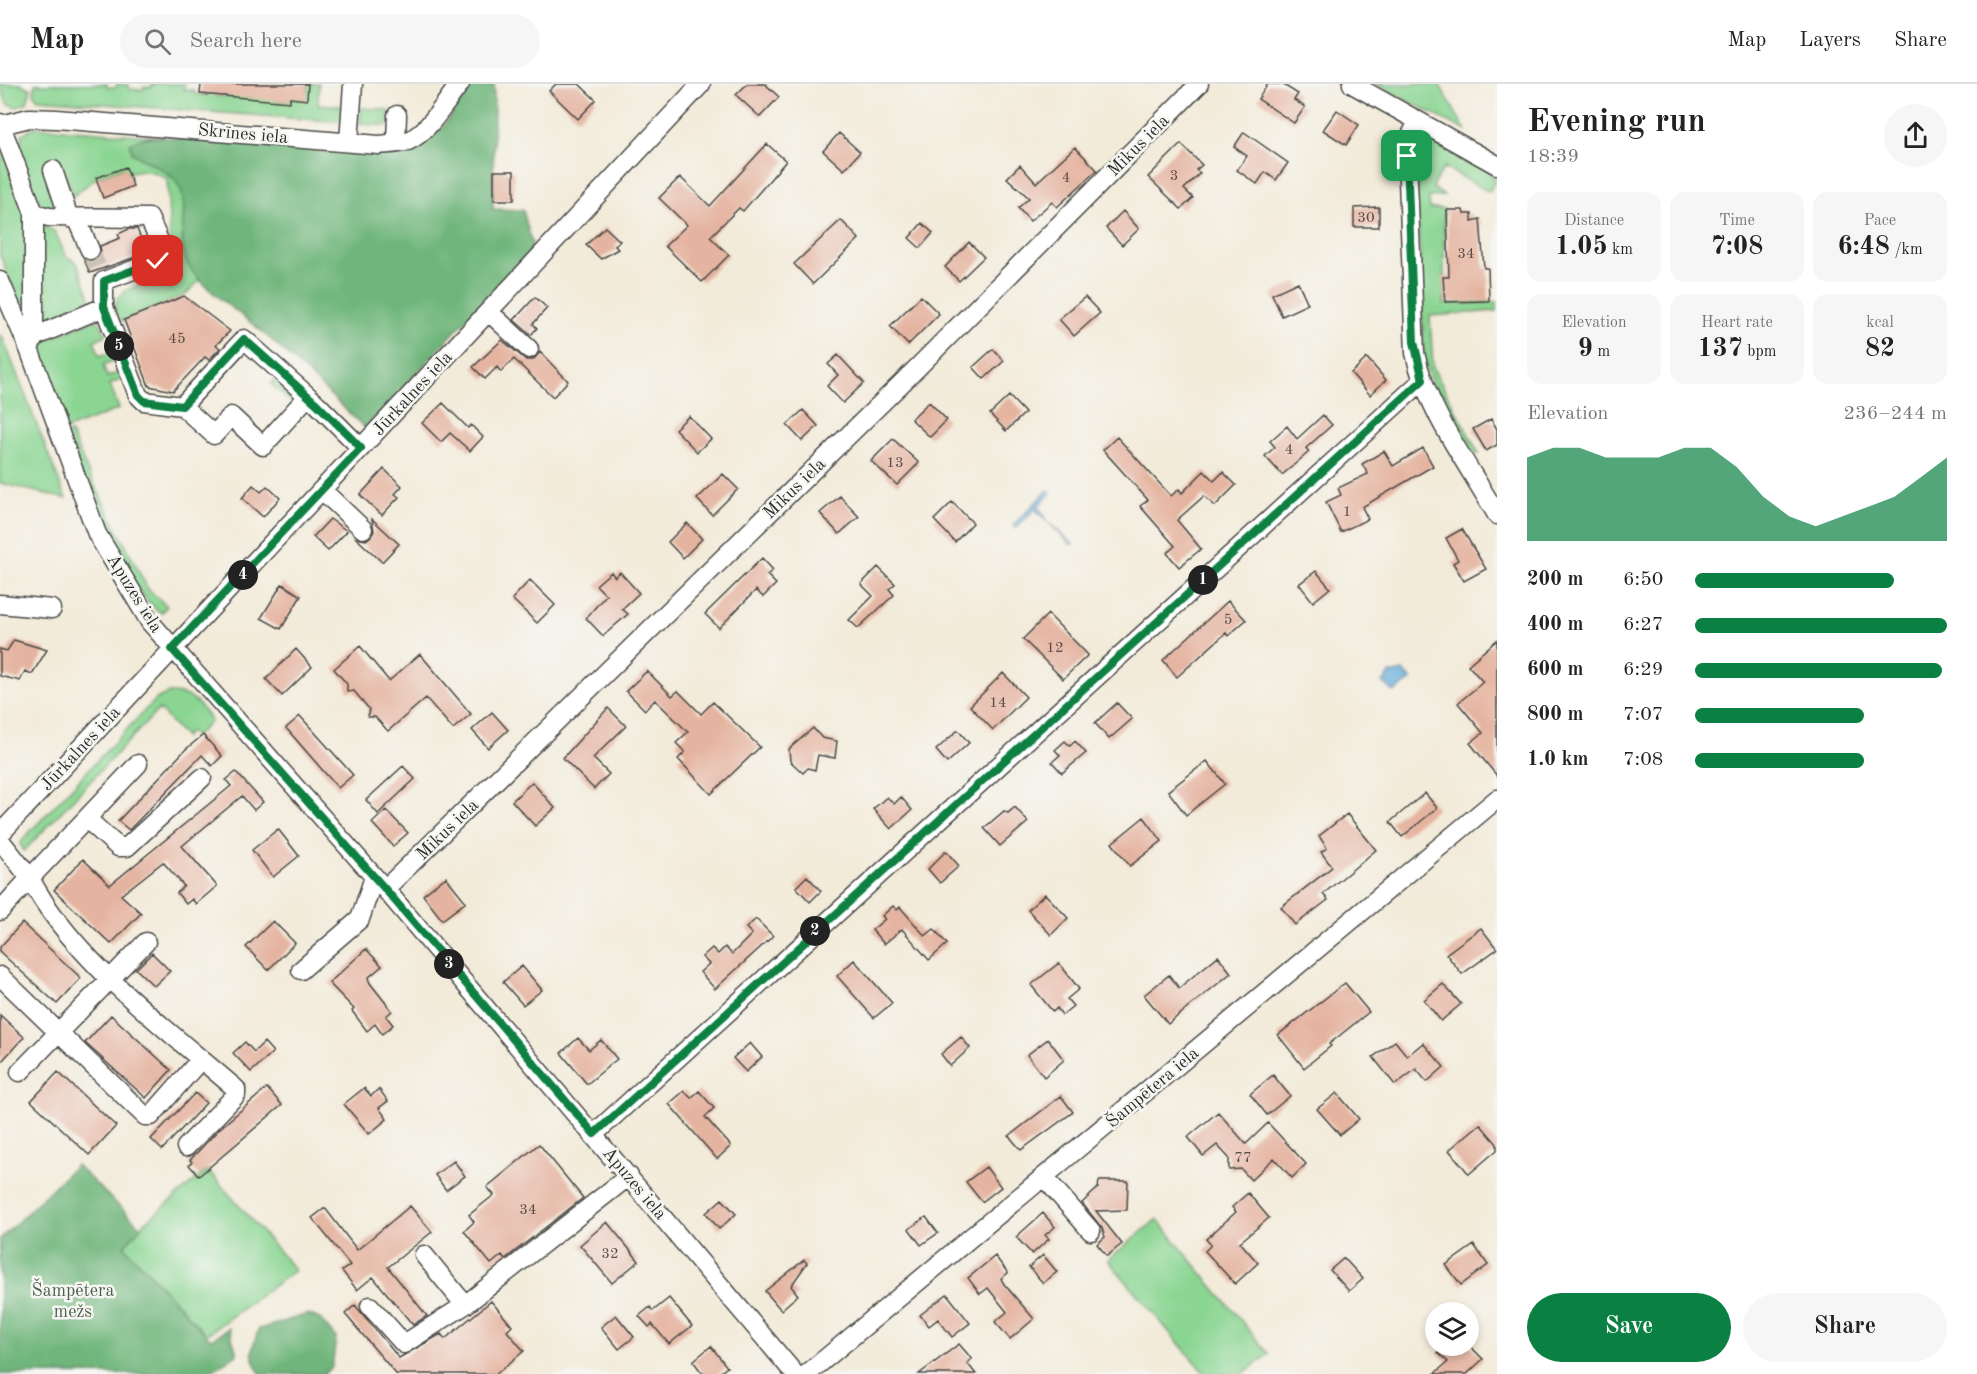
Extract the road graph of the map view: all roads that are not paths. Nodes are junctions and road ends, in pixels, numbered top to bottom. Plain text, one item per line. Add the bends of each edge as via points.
1 (353, 84) edge
2 (460, 84) edge
3 (701, 84) edge
4 (1199, 84) edge
5 (1352, 84) edge
6 (397, 115) dead end
7 (1418, 122) junction
8 (0, 124) edge
9 (349, 142) junction
10 (396, 143) junction
11 (1497, 165) edge
12 (53, 170) dead end
13 (34, 213) junction
14 (72, 218) junction
15 (90, 250) tunnel mouth
16 (0, 281) edge
17 (104, 307) junction
18 (489, 312) junction
19 (6, 314) edge
20 (32, 343) junction
21 (529, 349) dead end
22 (1423, 380) junction
23 (309, 396) junction
24 (182, 406) junction
25 (361, 448) junction
26 (322, 490) junction
27 (1497, 515) edge
28 (363, 529) dead end
29 (0, 603) edge
30 (52, 609) dead end
31 (172, 649) junction
32 (138, 764) dead end
33 (202, 778) dead end
34 (1497, 799) edge
35 (87, 819) junction
36 (0, 834) edge
37 (0, 840) edge
38 (30, 878) junction
39 (380, 883) junction
40 (0, 910) edge
41 (146, 942) dead end
42 (302, 970) dead end
43 (0, 976) edge
44 (112, 980) junction
45 (58, 1034) junction
46 (201, 1059) junction
47 (20, 1072) dead end
48 (594, 1134) junction
49 (186, 1147) dead end
50 (629, 1176) junction
51 (1044, 1177) junction
52 (1091, 1231) dead end
53 (423, 1255) dead end
54 (465, 1305) junction
55 (370, 1306) dead end
56 (795, 1374) edge
57 (807, 1374) edge

1 - 9 street
2 - 10 street, Skrīnes iela via 421,132
3 - 18 street, Jūrkalnes iela
4 - 39 street, Mikus iela via 909,376
5 - 7 street
6 - 10 street
7 - 11 street
7 - 22 street via 1407,156 1414,342
8 - 9 street, Skrīnes iela via 29,118 56,119
8 - 13 street, Apuzes iela
9 - 10 street, Skrīnes iela
12 - 14 street
13 - 14 street
13 - 20 street, Apuzes iela
14 - 15 street
14 - 17 street via 149,218 164,252 158,261 101,275
16 - 19 street, Apuzes iela
17 - 20 street
17 - 24 street via 138,395 144,401
18 - 21 street
18 - 25 street, Jūrkalnes iela
19 - 20 street, Apuzes iela
20 - 31 street, Apuzes iela via 98,534 150,622
22 - 27 street
22 - 48 street
23 - 24 street via 244,339
23 - 24 street via 263,446 231,416 214,435
23 - 25 street
25 - 26 street, Jūrkalnes iela
26 - 28 street
26 - 31 street, Jūrkalnes iela
29 - 30 street
31 - 36 street, Jūrkalnes iela
31 - 39 street, Apuzes iela
32 - 35 street
33 - 35 street via 127,847 118,847
34 - 51 street, Šampētera iela
35 - 38 street
37 - 38 street
38 - 40 street
38 - 44 street via 51,916
39 - 42 street via 360,919
39 - 48 street, Apuzes iela
41 - 44 street
43 - 45 street
44 - 45 street
44 - 46 street
45 - 46 street via 145,1116 151,1116
45 - 47 street
46 - 49 street via 236,1089 236,1095
48 - 50 street, Apuzes iela
50 - 54 street
50 - 56 street, Apuzes iela
51 - 52 street
51 - 57 street, Šampētera iela
53 - 54 street
54 - 55 street via 404,1344

